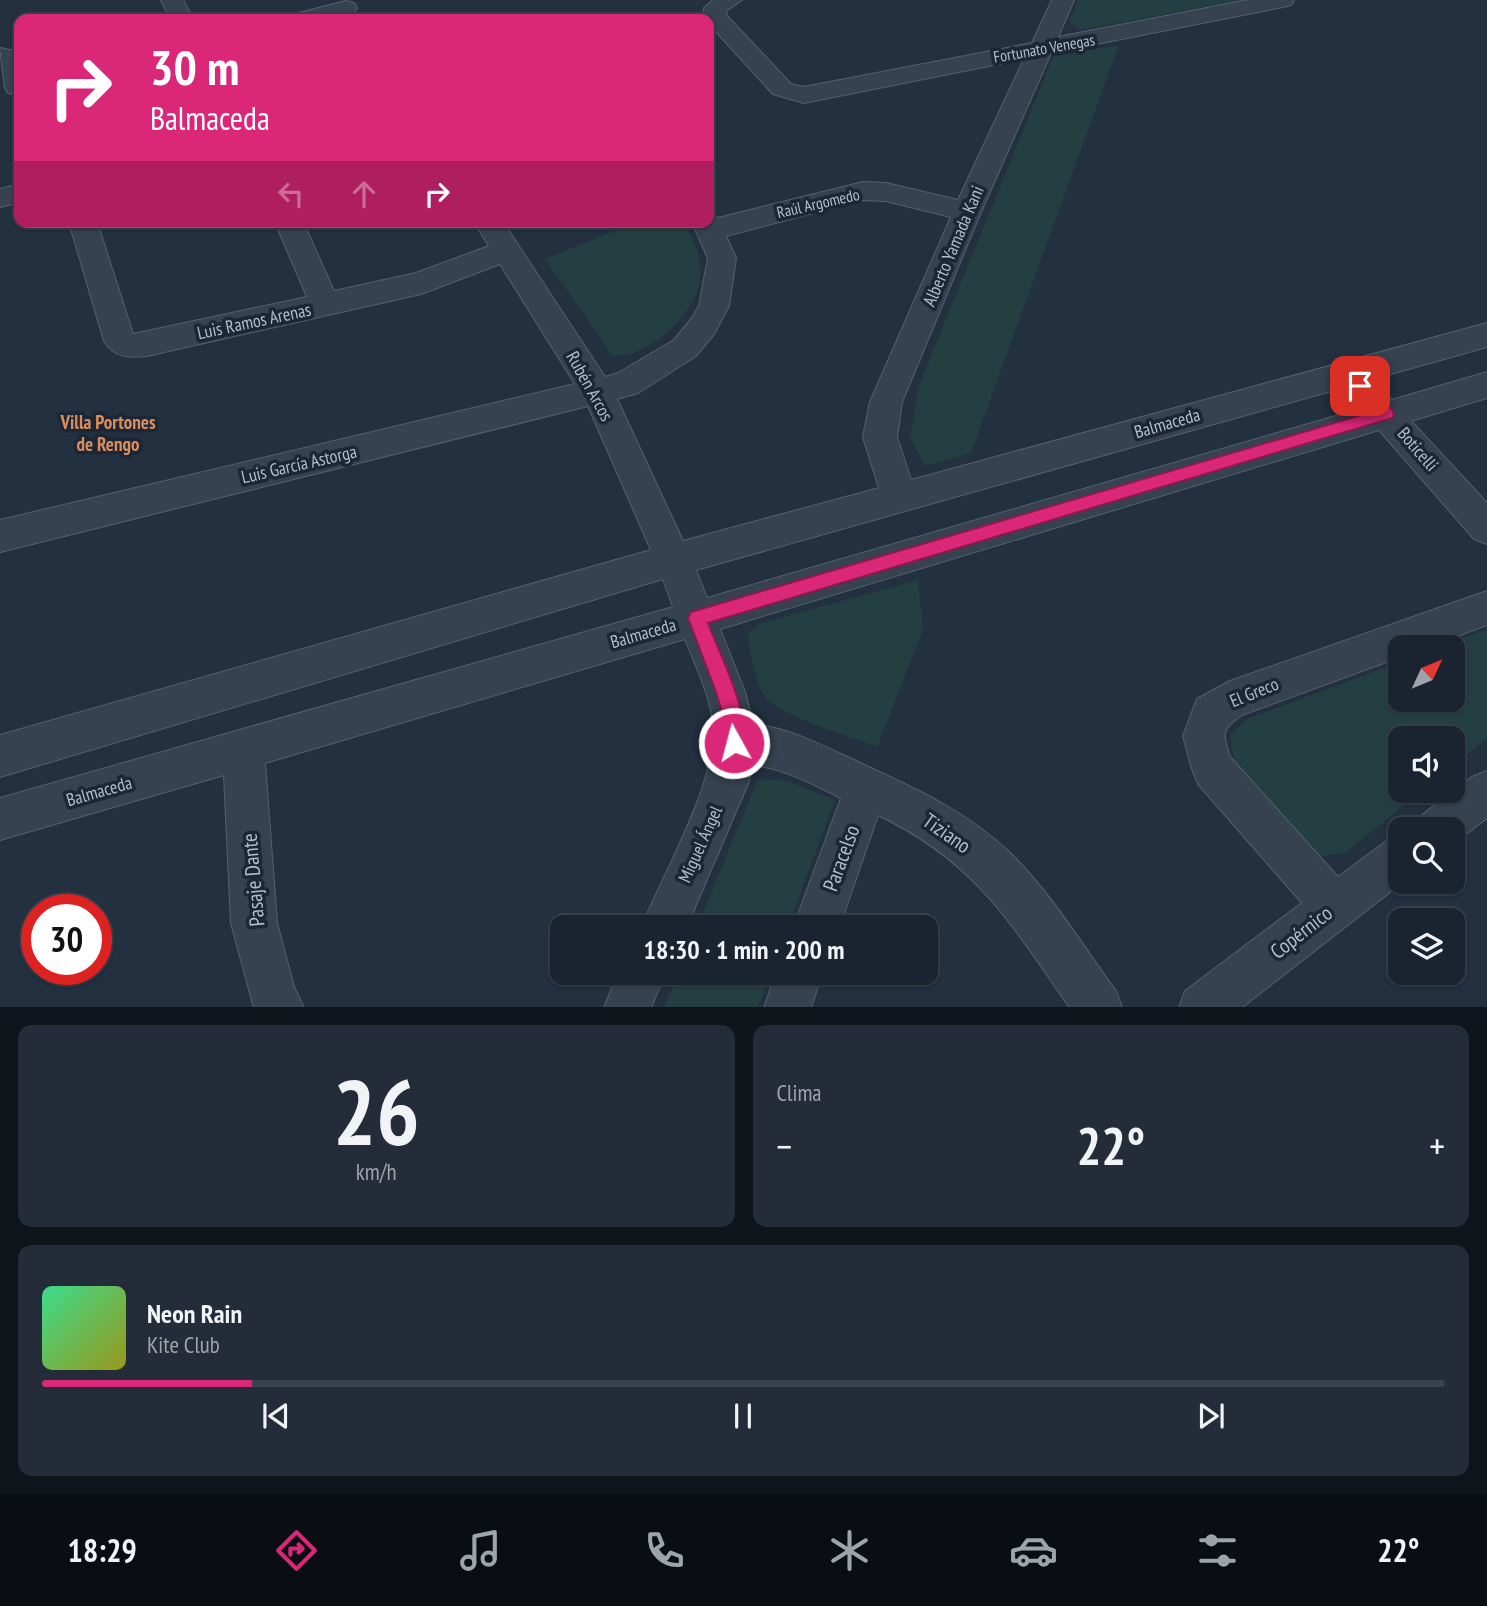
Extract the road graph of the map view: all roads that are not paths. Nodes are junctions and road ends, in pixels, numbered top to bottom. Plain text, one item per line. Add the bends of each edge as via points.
1 (731, 0) edge
2 (1063, 0) edge
3 (1283, 0) edge
4 (347, 9) edge
5 (325, 14) edge
6 (1043, 49) junction
7 (0, 55) edge
8 (12, 89) edge
9 (967, 212) junction
10 (714, 225) edge
11 (85, 228) edge
12 (292, 228) edge
13 (492, 228) edge
14 (709, 228) edge
15 (506, 250) junction
16 (325, 305) junction
17 (1487, 335) edge
18 (1347, 372) junction
19 (1487, 384) edge
20 (597, 393) junction
21 (1387, 414) junction
22 (900, 499) junction
23 (1487, 528) edge
24 (0, 536) edge
25 (674, 560) junction
26 (1487, 608) edge
27 (697, 618) junction
28 (734, 743) junction
29 (243, 749) junction
30 (0, 756) edge
31 (866, 788) junction
32 (1487, 792) edge
33 (1454, 817) edge
34 (0, 819) edge
35 (1388, 866) edge
36 (1334, 906) junction
37 (669, 915) edge
38 (821, 915) edge
39 (637, 985) edge
40 (795, 985) edge
41 (281, 1007) edge
42 (627, 1007) edge
43 (787, 1007) edge
44 (1099, 1007) edge
45 (1202, 1007) edge

1 - 6 street, Fortunato Venegas via 715,8 715,17 782,89 804,95
2 - 6 street, Alberto Yamada Kani
3 - 6 street, Fortunato Venegas
4 - 5 street
6 - 9 street, Alberto Yamada Kani
7 - 8 street via 12,58
9 - 10 street, Raúl Argomedo via 886,192 863,191
9 - 22 street, Alberto Yamada Kani via 886,402 880,437
11 - 16 street, Luis Ramos Arenas via 120,341 130,346
12 - 16 street
13 - 15 street, Rubén Arcos
14 - 20 street, Luis García Astorga via 722,258 714,306 703,326 685,348 659,366 627,384
15 - 16 street, Luis Ramos Arenas via 421,283
15 - 20 street, Rubén Arcos
17 - 18 street, Balmaceda
18 - 21 street, Boticelli
18 - 22 street, Balmaceda
19 - 21 street, Balmaceda
20 - 24 street, Luis García Astorga
20 - 25 street, Rubén Arcos
21 - 23 street, Boticelli
21 - 27 street, Balmaceda
22 - 25 street, Balmaceda
25 - 27 street, Miguel Ángel
25 - 30 street, Balmaceda
26 - 36 street, El Greco via 1230,700 1211,713 1203,736 1213,769
27 - 28 street, Miguel Ángel via 733,718
27 - 29 street, Balmaceda
28 - 31 street, Tiziano via 796,755
28 - 37 street, Miguel Ángel via 728,781
29 - 34 street, Balmaceda
29 - 41 street, Pasaje Dante via 254,923 274,999
31 - 38 street, Paracelso
31 - 44 street, Tiziano via 922,814 992,866
32 - 33 street
35 - 36 street, Copérnico
36 - 45 street, Copérnico
39 - 42 street
40 - 43 street

